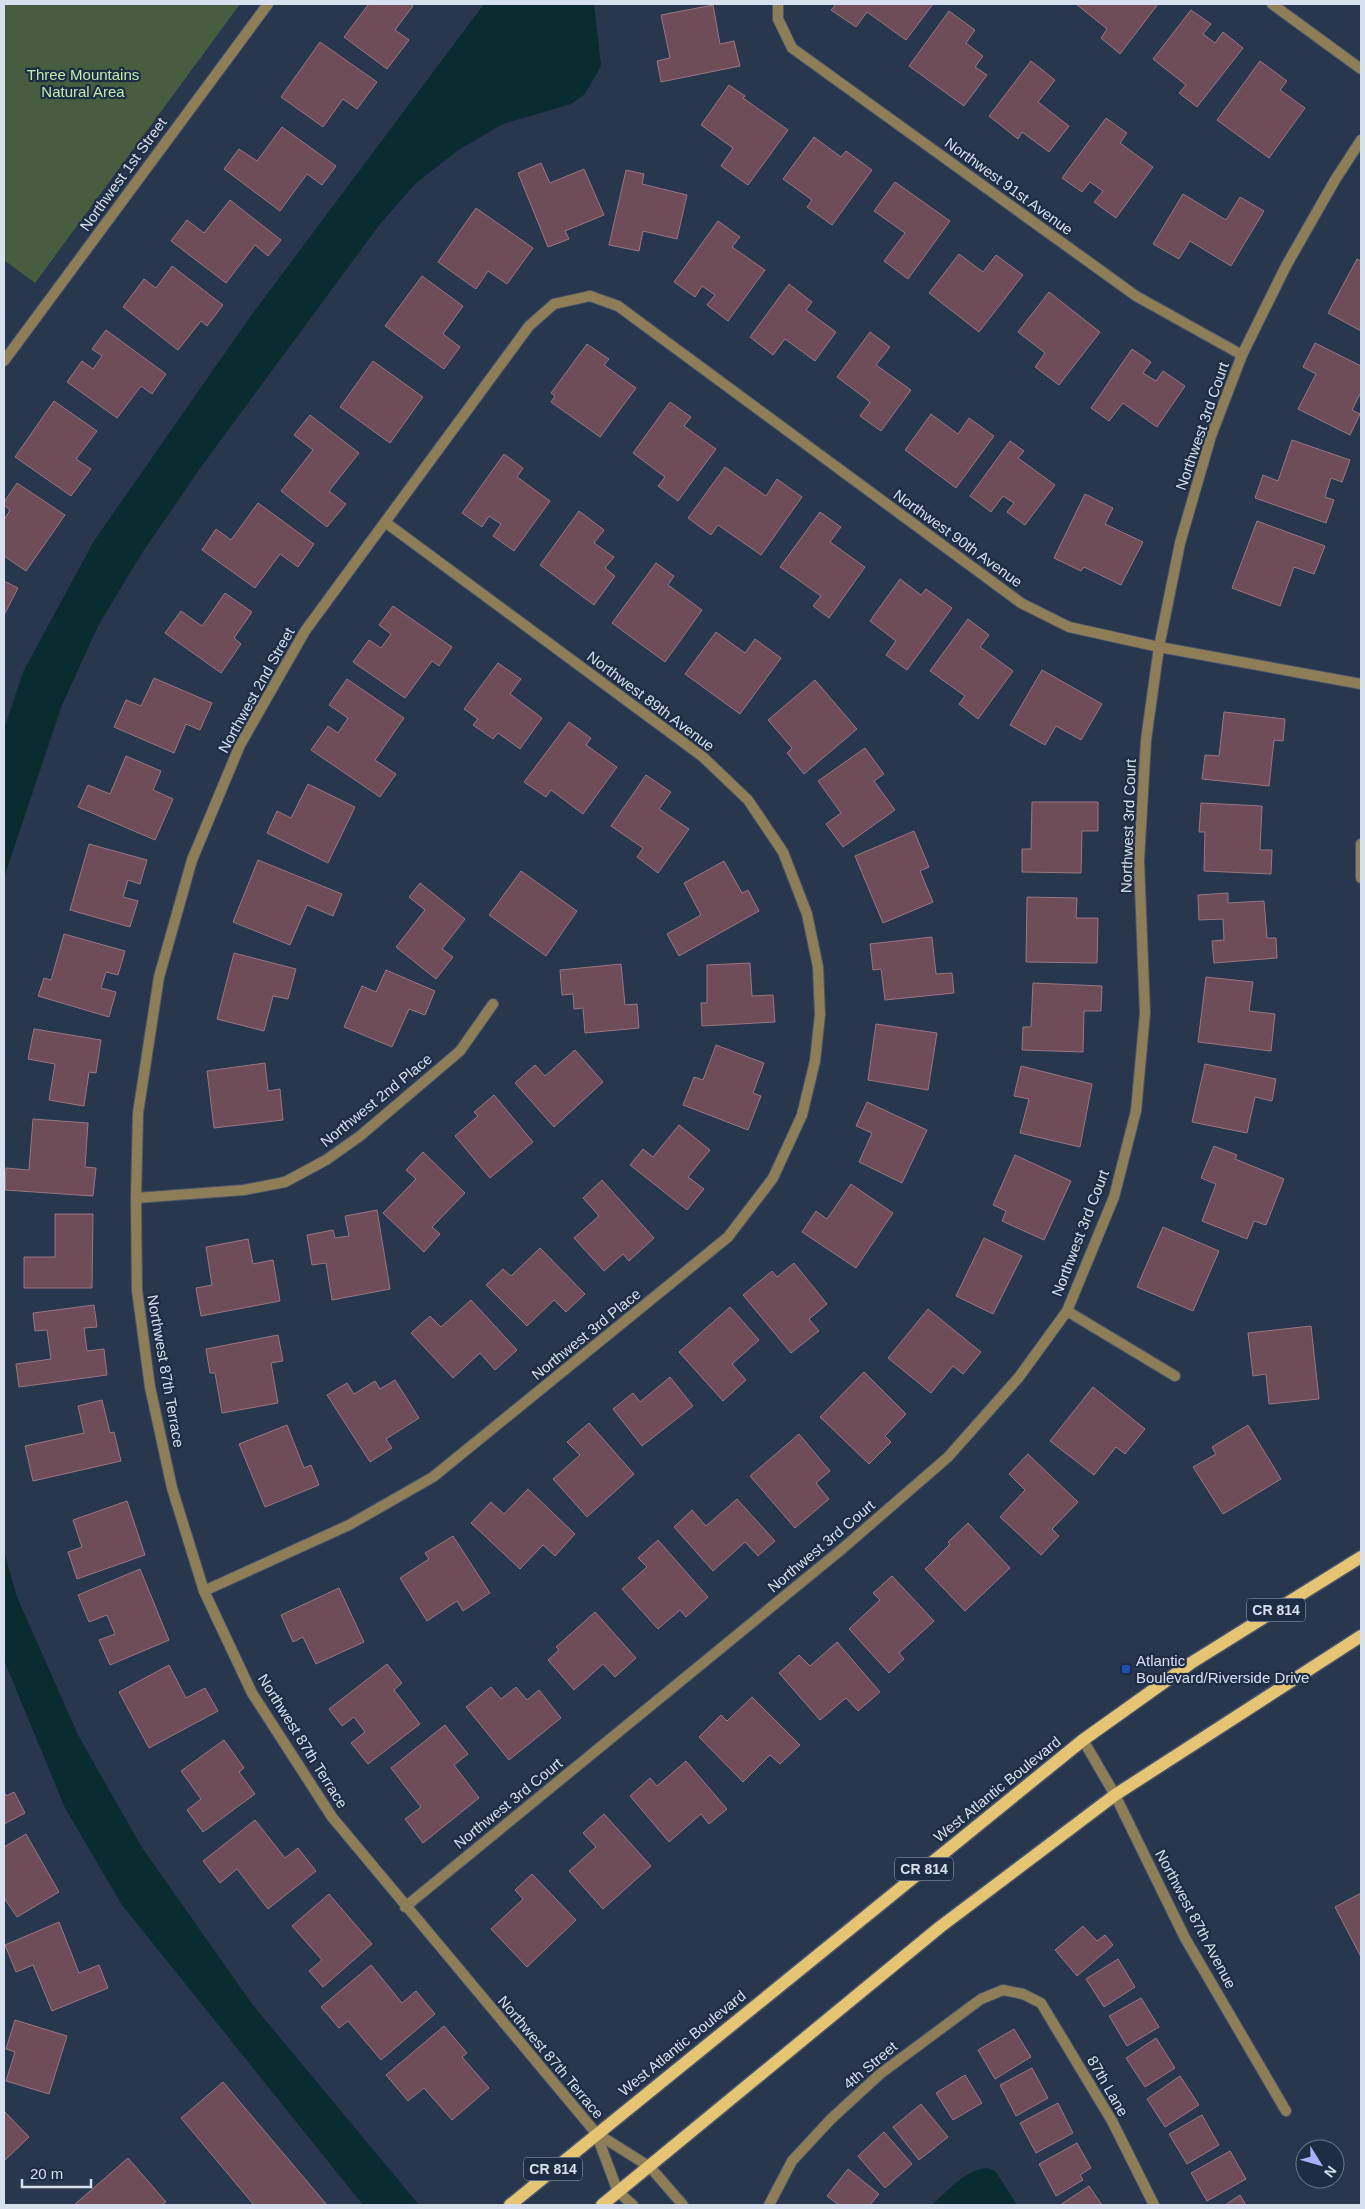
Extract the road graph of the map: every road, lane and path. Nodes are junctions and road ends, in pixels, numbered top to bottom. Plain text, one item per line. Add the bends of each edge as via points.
1 (268, 4) edge
2 (778, 4) edge
3 (1272, 4) edge
4 (1361, 69) edge
5 (1361, 140) edge
6 (590, 296) joint
7 (1242, 355) junction
8 (4, 362) edge
9 (385, 522) junction
10 (1159, 647) junction
11 (1361, 684) edge
12 (1361, 844) edge
13 (1361, 878) edge
14 (818, 967) joint
15 (493, 1004) dead end
16 (136, 1198) junction
17 (1067, 1311) junction
18 (1175, 1376) dead end
19 (1361, 1557) edge
20 (204, 1591) junction
21 (1361, 1636) edge
22 (1083, 1740) junction
23 (1115, 1795) junction
24 (406, 1907) junction
25 (1023, 1994) joint
26 (1286, 2111) dead end
27 (596, 2133) junction
28 (650, 2167) junction
29 (618, 2192) junction
30 (510, 2205) edge
31 (602, 2205) edge
32 (633, 2205) edge
33 (683, 2205) edge
34 (769, 2205) edge
35 (1154, 2205) edge

1 - 8 street, Northwest 1st Street
2 - 7 street, Northwest 91st Avenue via 778,19 792,48 1136,296
3 - 4 street
5 - 7 street, Northwest 3rd Court via 1286,266
6 - 9 street, Northwest 2nd Street via 554,304 529,326
6 - 10 street, Northwest 90th Avenue via 618,306 1021,603 1069,627
7 - 10 street, Northwest 3rd Court via 1211,436 1180,544
9 - 14 street, Northwest 89th Avenue via 703,757 748,800 783,852 808,914
9 - 16 street, Northwest 2nd Street via 305,631 240,745 192,860 159,977 138,1113
10 - 11 street, Northwest 90th Avenue
10 - 17 street, Northwest 3rd Court via 1146,740 1139,861 1145,1012 1136,1110 1114,1197
12 - 13 street
14 - 20 street, Northwest 3rd Place via 820,1015 815,1061 802,1115 772,1178 728,1237 433,1477 349,1526
15 - 16 street, Northwest 2nd Place via 460,1051 360,1136 326,1160 285,1182 244,1190
16 - 20 street, Northwest 87th Terrace via 137,1290 150,1387 172,1488
17 - 18 street
17 - 24 street, Northwest 3rd Court via 1019,1377 948,1457 842,1549
19 - 22 main road, West Atlantic Boulevard / CR 814 via 1190,1663
20 - 24 street, Northwest 87th Terrace via 258,1702 332,1817
21 - 23 main road
22 - 23 street, Northwest 87th Avenue
22 - 27 main road, West Atlantic Boulevard / CR 814
23 - 26 street, Northwest 87th Avenue via 1185,1938
23 - 28 main road via 940,1927
24 - 27 street, Northwest 87th Terrace
25 - 34 street, 4th Street via 1003,1990 980,1998 880,2074 830,2119 792,2161
25 - 35 street, 87th Lane via 1041,2003 1112,2121
27 - 28 street, Northwest 87th Terrace
27 - 29 street, Northwest 87th Terrace
27 - 30 main road, West Atlantic Boulevard / CR 814
28 - 29 main road
28 - 33 street, Northwest 87th Terrace
29 - 31 main road
29 - 32 street, Northwest 87th Terrace

